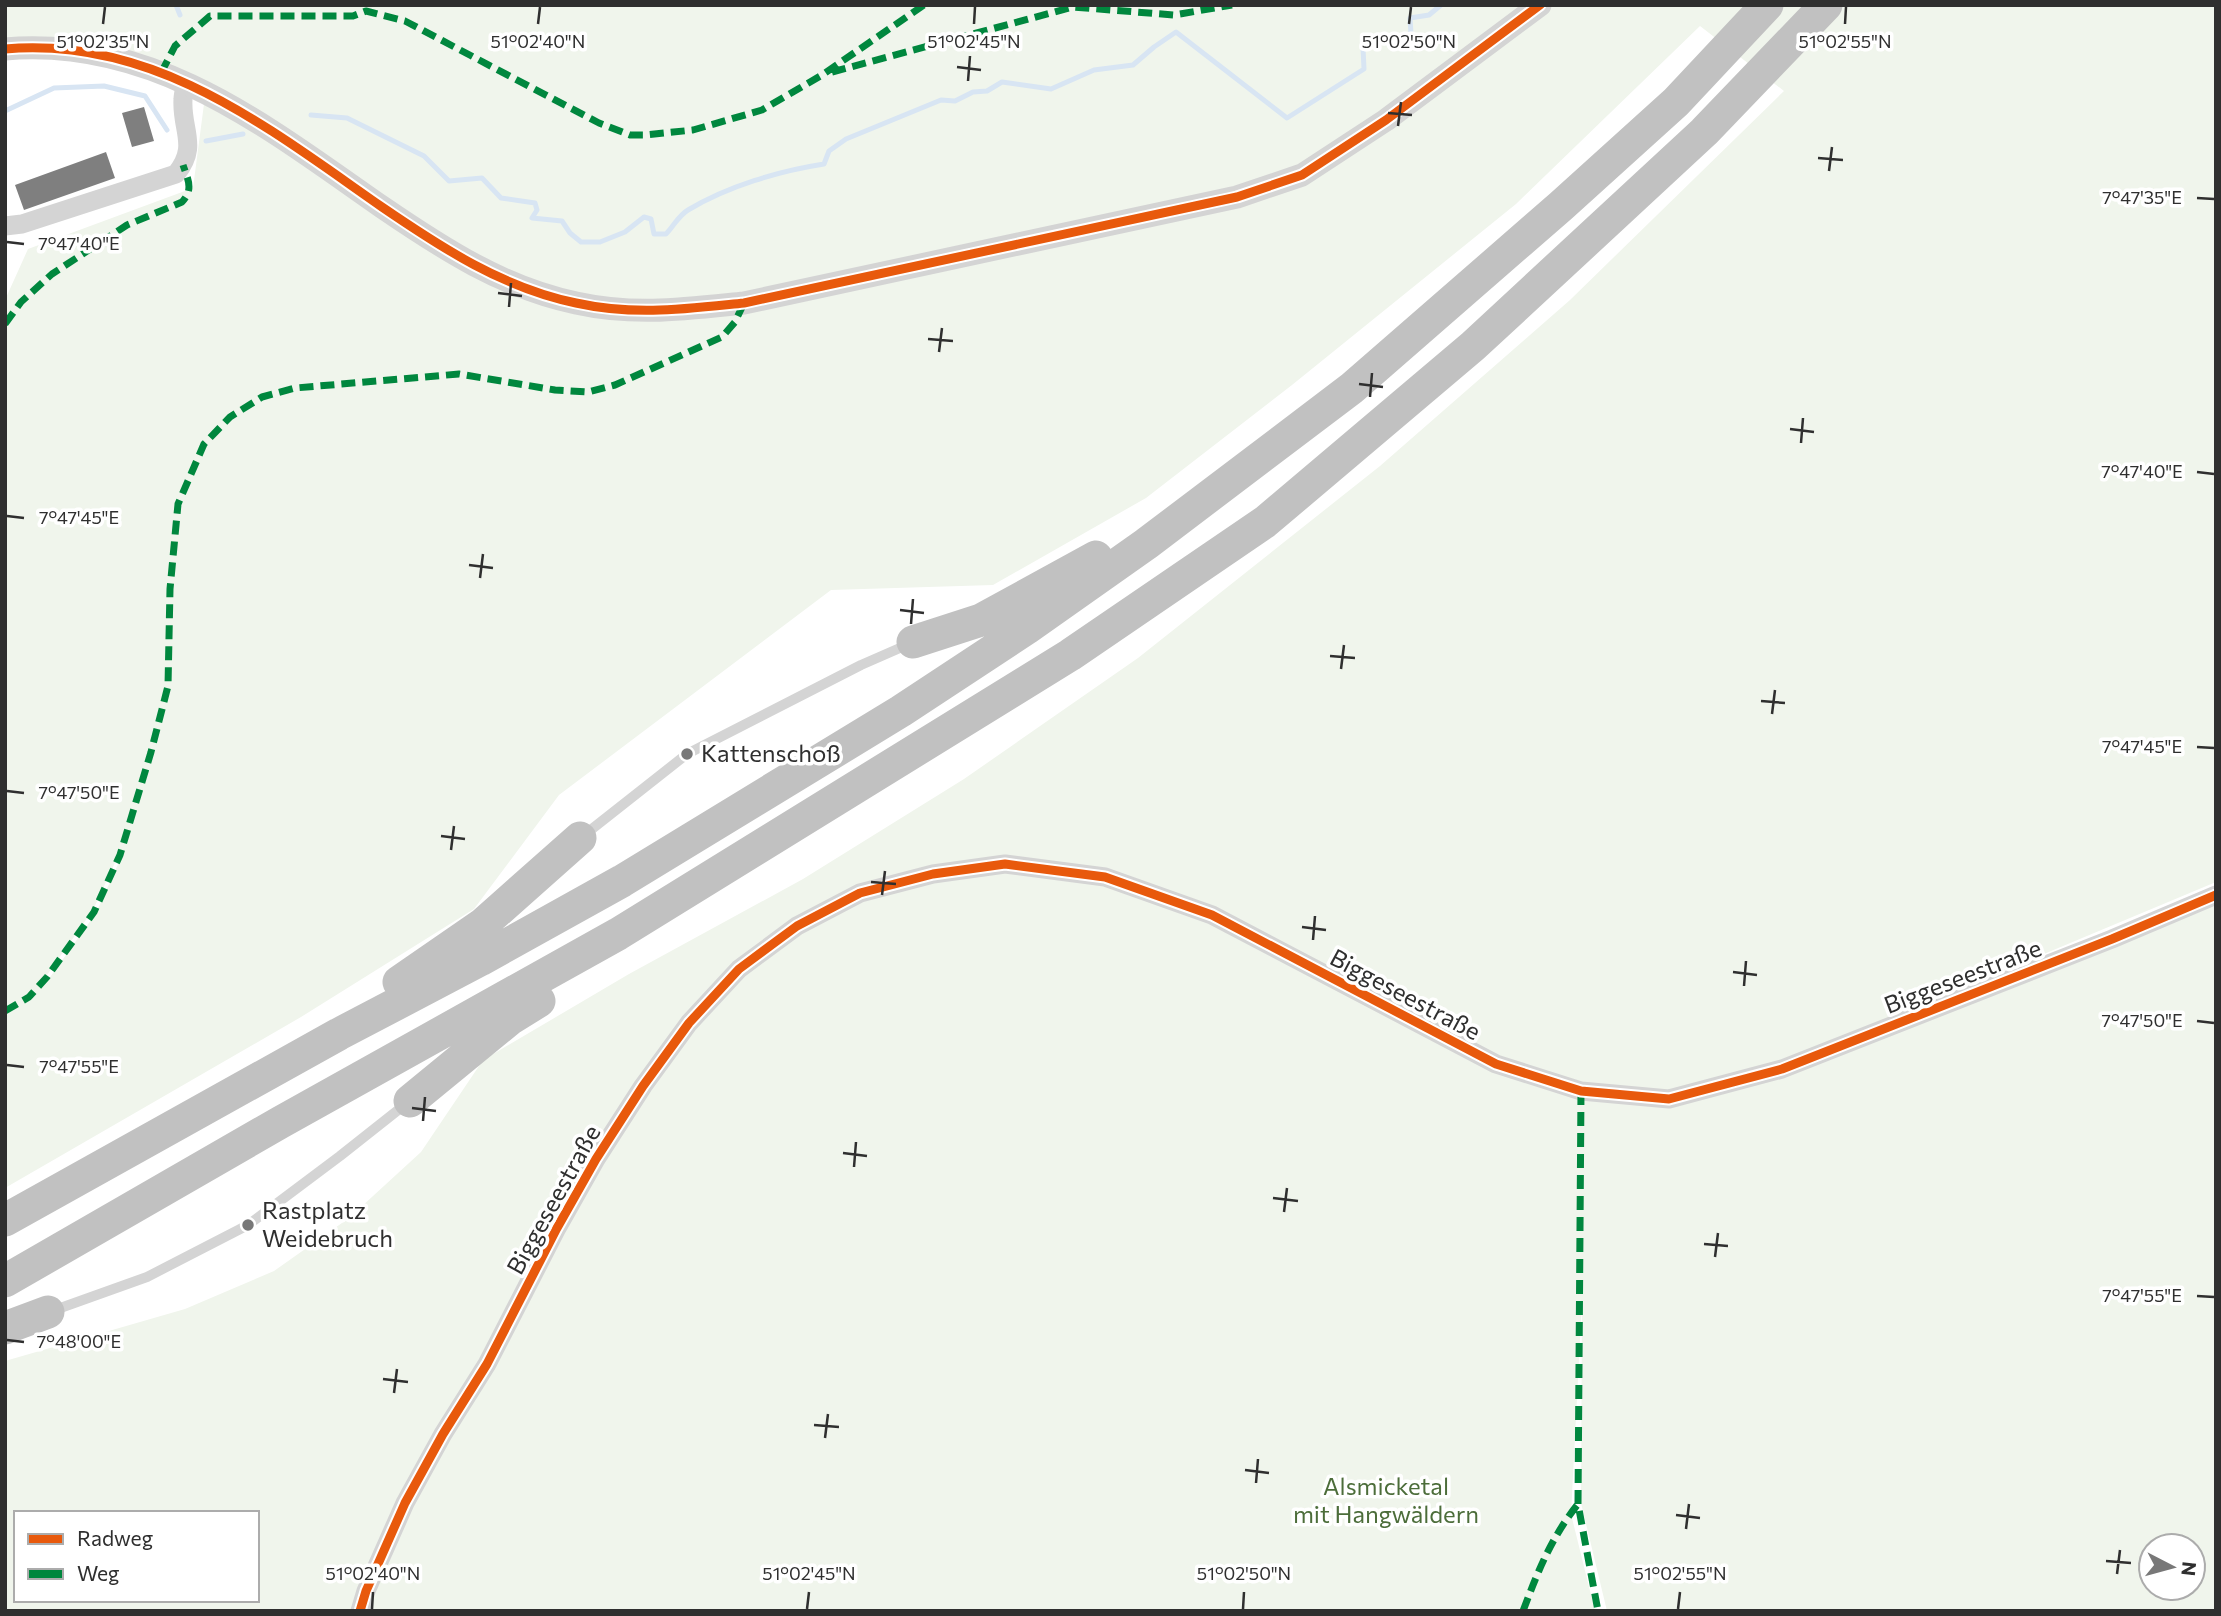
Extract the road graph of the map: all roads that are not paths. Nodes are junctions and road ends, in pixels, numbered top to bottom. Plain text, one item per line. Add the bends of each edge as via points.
1 (1540, 5) edge
2 (1767, 5) edge
3 (1826, 5) edge
4 (5, 49) edge
5 (174, 78) junction
6 (5, 226) edge
7 (1146, 544) junction
8 (913, 642) joint
9 (580, 838) joint
10 (2216, 895) edge
11 (618, 934) junction
12 (338, 1034) junction
13 (410, 1101) joint
14 (5, 1220) edge
15 (5, 1281) edge
16 (48, 1312) joint
17 (5, 1328) edge
18 (360, 1611) edge

1 - 5 street via 1386,120 1302,175 1237,197 1156,215 744,303 669,312 575,303 492,275 424,236 262,125
2 - 7 highway via 1676,102 1561,206 1352,387
3 - 11 highway via 1704,132 1473,346 1265,522 1070,655
4 - 5 street via 81,50 136,62
5 - 6 street via 189,149 176,174
7 - 8 highway via 1099,556 981,620
7 - 12 highway via 1027,628 772,791 622,881
8 - 9 lane via 687,754
9 - 12 highway via 483,925 360,1010
10 - 18 street, Biggeseestraße via 1782,1069 1668,1099 1581,1091 1496,1064 1212,915 1105,877 1005,864 933,874 860,893 797,926 739,969 689,1023 643,1086 589,1171 487,1364 405,1503
11 - 13 highway via 565,985 510,1019
11 - 15 highway
12 - 14 highway
13 - 16 lane via 248,1225 147,1277
16 - 17 highway

